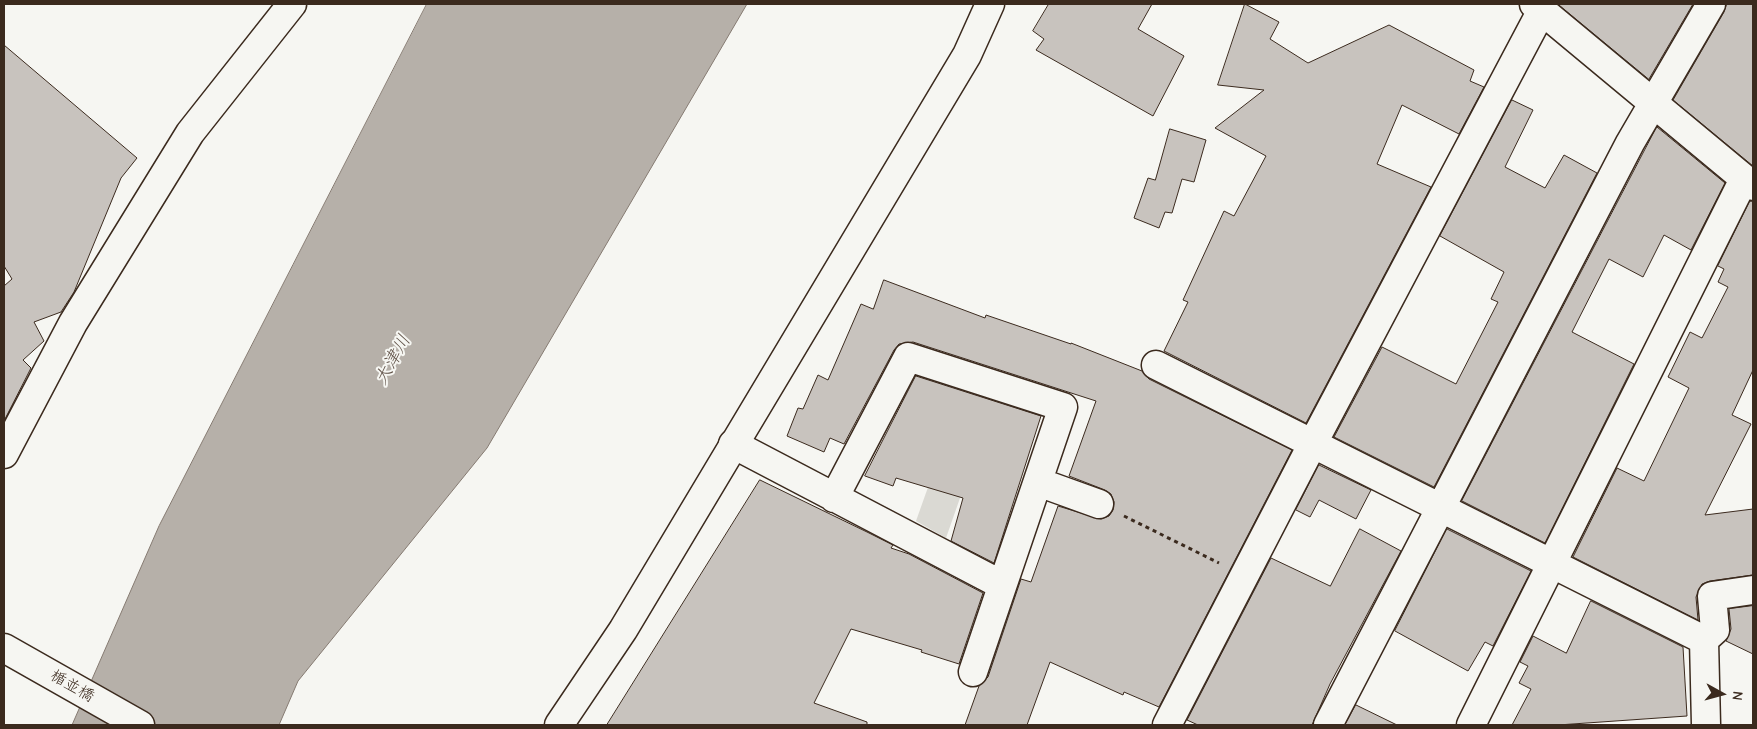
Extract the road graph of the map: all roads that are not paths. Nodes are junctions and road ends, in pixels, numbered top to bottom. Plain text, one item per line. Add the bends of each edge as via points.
1 (292, 4) edge
2 (990, 4) edge
3 (1711, 4) edge
4 (1538, 7) edge
5 (1653, 102) junction
6 (1749, 182) edge
7 (1156, 366) dead end
8 (1313, 443) junction
9 (733, 444) junction
10 (4, 454) edge
11 (1038, 482) junction
12 (834, 498) junction
13 (1099, 504) road end
14 (1440, 509) junction
15 (1550, 565) junction
16 (1002, 584) junction
17 (1753, 590) edge
18 (1704, 640) junction
19 (4, 648) edge
20 (972, 672) dead end
21 (140, 725) edge
22 (559, 725) edge
23 (1167, 725) edge
24 (1328, 725) edge
25 (1471, 725) edge
26 (1706, 725) edge

1 - 10 street via 190,133 73,323
2 - 9 street via 967,55
3 - 5 street
4 - 5 street
4 - 8 street
5 - 6 street
5 - 14 street
6 - 15 street
7 - 8 street
8 - 14 street
8 - 23 street
9 - 12 street
9 - 22 street via 623,630
11 - 12 street via 1064,407 908,357
11 - 13 street
11 - 16 street
12 - 16 street
14 - 15 street
14 - 24 street
15 - 18 street
15 - 25 street
16 - 20 street
17 - 18 street via 1712,596 1715,630
18 - 26 street
19 - 21 street, 楯並橋

